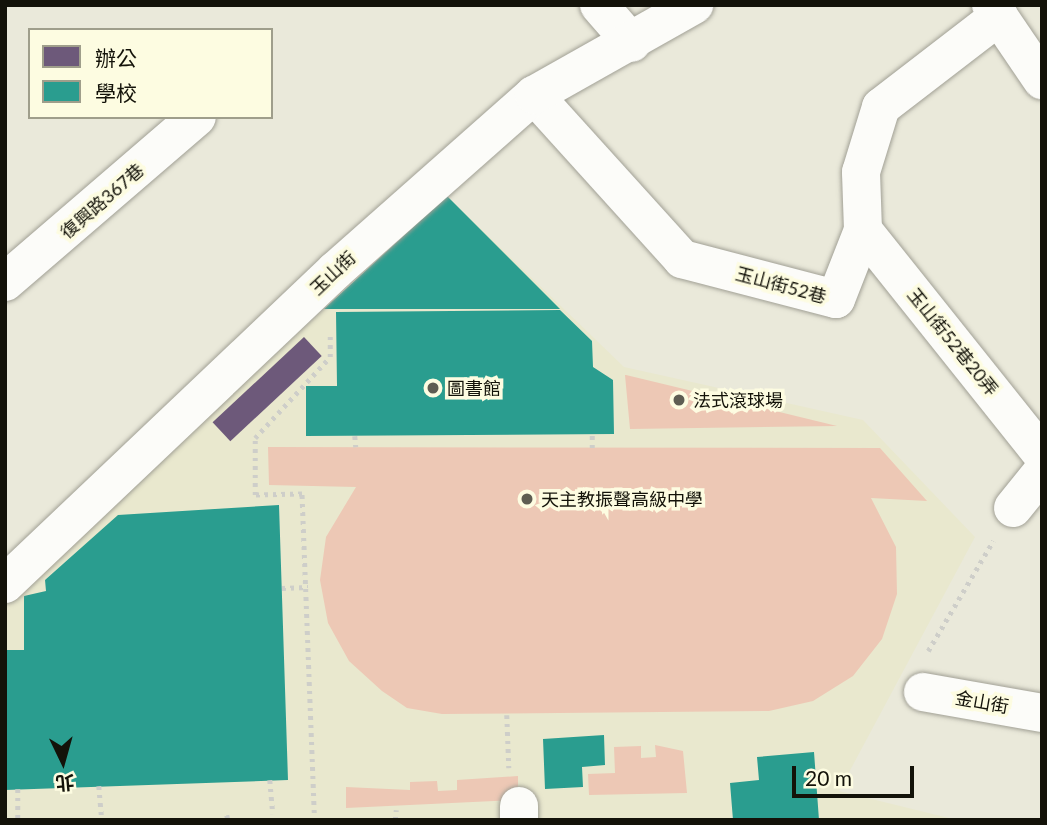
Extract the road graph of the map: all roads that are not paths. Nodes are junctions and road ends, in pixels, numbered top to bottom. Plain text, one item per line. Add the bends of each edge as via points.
1 (600, 5) edge
2 (694, 5) edge
3 (995, 11) edge
4 (632, 43) junction
5 (1042, 80) edge
6 (534, 95) junction
7 (194, 119) edge
8 (863, 230) junction
9 (12, 265) edge
10 (1042, 454) edge
11 (1042, 472) edge
12 (1013, 508) road end
13 (5, 584) edge
14 (923, 692) road end
15 (1042, 713) edge

1 - 4 street
2 - 4 street, 玉山街
3 - 5 street
3 - 8 street, 玉山街52巷 via 881,107 861,172
4 - 6 street, 玉山街
6 - 8 street, 玉山街52巷 via 682,259 836,299
6 - 13 street, 玉山街 via 336,270
7 - 9 street, 復興路367巷
8 - 10 street, 玉山街52巷20弄
11 - 12 street
14 - 15 street, 金山街

